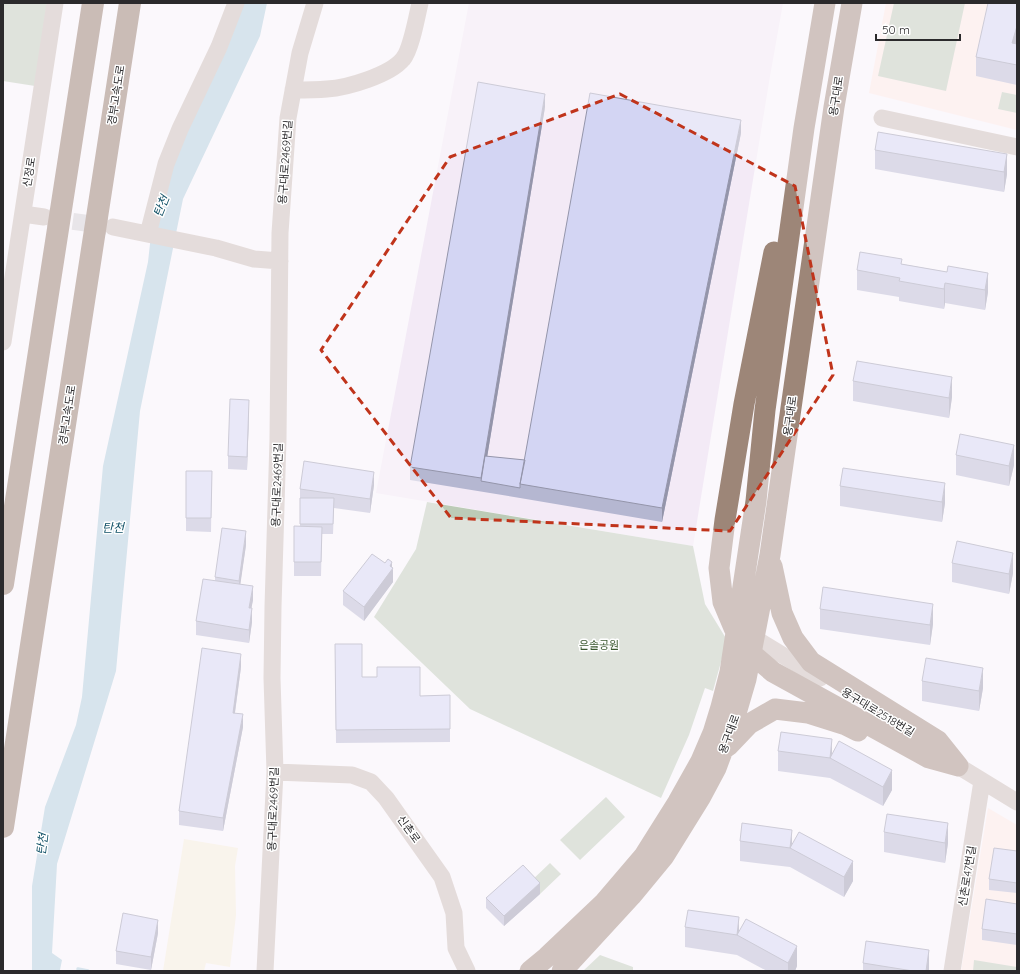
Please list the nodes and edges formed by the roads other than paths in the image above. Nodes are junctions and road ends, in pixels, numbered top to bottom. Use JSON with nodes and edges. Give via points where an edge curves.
{"nodes":[{"id":1,"x":55,"y":3,"type":"edge"},
{"id":2,"x":93,"y":3,"type":"edge"},
{"id":3,"x":130,"y":3,"type":"edge"},
{"id":4,"x":236,"y":3,"type":"edge"},
{"id":5,"x":315,"y":3,"type":"edge"},
{"id":6,"x":420,"y":3,"type":"edge"},
{"id":7,"x":825,"y":3,"type":"edge"},
{"id":8,"x":852,"y":3,"type":"edge"},
{"id":9,"x":293,"y":90,"type":"junction"},
{"id":10,"x":882,"y":118,"type":"dead end"},
{"id":11,"x":804,"y":128,"type":"junction"},
{"id":12,"x":1017,"y":147,"type":"edge"},
{"id":13,"x":23,"y":214,"type":"junction"},
{"id":14,"x":44,"y":217,"type":"tunnel mouth"},
{"id":15,"x":114,"y":227,"type":"tunnel mouth"},
{"id":16,"x":152,"y":234,"type":"junction"},
{"id":17,"x":280,"y":261,"type":"junction"},
{"id":18,"x":3,"y":342,"type":"edge"},
{"id":19,"x":756,"y":502,"type":"junction"},
{"id":20,"x":770,"y":555,"type":"junction"},
{"id":21,"x":3,"y":584,"type":"edge"},
{"id":22,"x":764,"y":586,"type":"junction"},
{"id":23,"x":736,"y":627,"type":"junction"},
{"id":24,"x":754,"y":638,"type":"junction"},
{"id":25,"x":724,"y":697,"type":"junction"},
{"id":26,"x":720,"y":759,"type":"junction"},
{"id":27,"x":958,"y":766,"type":"junction"},
{"id":28,"x":275,"y":772,"type":"junction"},
{"id":29,"x":982,"y":781,"type":"junction"},
{"id":30,"x":1017,"y":802,"type":"edge"},
{"id":31,"x":683,"y":810,"type":"junction"},
{"id":32,"x":3,"y":828,"type":"edge"},
{"id":33,"x":265,"y":971,"type":"edge"},
{"id":34,"x":467,"y":971,"type":"edge"},
{"id":35,"x":530,"y":971,"type":"edge"},
{"id":36,"x":562,"y":971,"type":"edge"},
{"id":37,"x":952,"y":971,"type":"edge"}],
"edges":[{"from":1,"to":13,"type":"street","name":"신정로"},
{"from":2,"to":21,"type":"highway"},
{"from":3,"to":32,"type":"highway","name":"경부고속도로"},
{"from":4,"to":16,"type":"street","via":[[166,164]]},
{"from":5,"to":9,"type":"street","name":"용구대로2469번길","via":[[300,53]]},
{"from":6,"to":9,"type":"street","via":[[404,59],[390,71],[357,83],[328,89]]},
{"from":7,"to":11,"type":"main road","name":"용구대로"},
{"from":8,"to":20,"type":"main road","name":"용구대로","via":[[834,107]]},
{"from":9,"to":17,"type":"street","name":"용구대로2469번길","via":[[288,126]]},
{"from":10,"to":12,"type":"street"},
{"from":11,"to":19,"type":"main road","name":"용구대로","via":[[766,402]]},
{"from":11,"to":27,"type":"main road","via":[[754,349],[727,504],[719,561],[723,602],[734,628],[752,654],[773,672],[929,758]]},
{"from":13,"to":14,"type":"street"},
{"from":13,"to":18,"type":"street","name":"신정로"},
{"from":15,"to":16,"type":"street"},
{"from":16,"to":17,"type":"street","via":[[254,259]]},
{"from":17,"to":28,"type":"street","name":"용구대로2469번길","via":[[272,678]]},
{"from":19,"to":22,"type":"main road","via":[[765,525],[757,585],[761,588]]},
{"from":19,"to":23,"type":"main road","name":"용구대로"},
{"from":20,"to":22,"type":"main road","name":"용구대로"},
{"from":20,"to":27,"type":"main road","via":[[782,613],[793,638],[811,662],[938,741]]},
{"from":22,"to":24,"type":"main road","name":"용구대로"},
{"from":23,"to":24,"type":"street","name":"용구대로2518번길"},
{"from":23,"to":25,"type":"main road","name":"용구대로"},
{"from":24,"to":26,"type":"main road","name":"용구대로","via":[[742,693]]},
{"from":24,"to":27,"type":"street","name":"용구대로2518번길","via":[[928,742]]},
{"from":25,"to":26,"type":"main road","via":[[732,692],[735,699],[716,754]]},
{"from":25,"to":31,"type":"main road","name":"용구대로"},
{"from":26,"to":27,"type":"main road","via":[[750,724],[775,710],[808,713],[846,725],[920,764]]},
{"from":26,"to":31,"type":"main road","name":"용구대로"},
{"from":27,"to":29,"type":"street","name":"용구대로2518번길"},
{"from":28,"to":33,"type":"street","name":"용구대로2469번길"},
{"from":28,"to":34,"type":"street","name":"신촌로","via":[[352,775],[371,782],[390,803],[442,877],[454,913],[456,948]]},
{"from":29,"to":30,"type":"street","name":"용구대로2518번길"},
{"from":29,"to":37,"type":"street","name":"신촌로47번길"},
{"from":31,"to":35,"type":"main road","via":[[603,904]]},
{"from":31,"to":36,"type":"main road","via":[[664,856]]}]}
